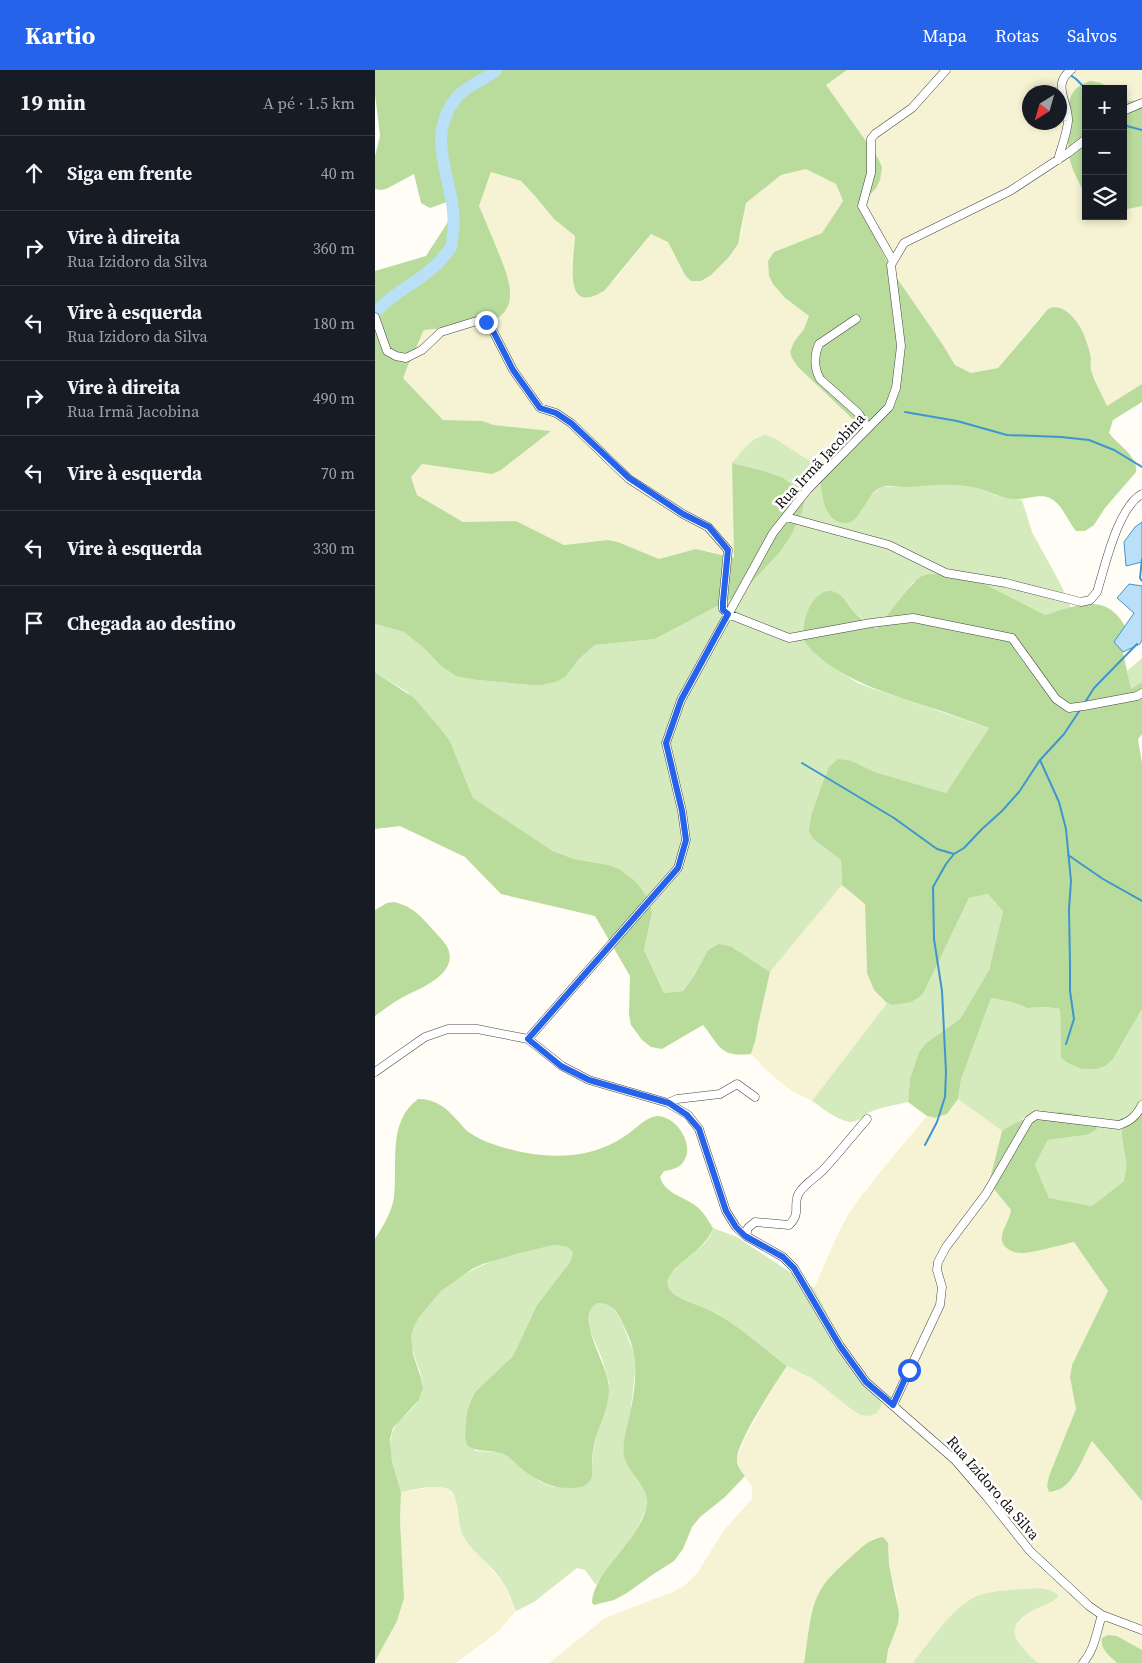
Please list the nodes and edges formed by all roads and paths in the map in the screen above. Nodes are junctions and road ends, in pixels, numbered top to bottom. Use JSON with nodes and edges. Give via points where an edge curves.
{"nodes":[{"id":1,"x":946,"y":70,"type":"edge"},
{"id":2,"x":1071,"y":70,"type":"edge"},
{"id":3,"x":1142,"y":103,"type":"edge"},
{"id":4,"x":1127,"y":109,"type":"edge"},
{"id":5,"x":1082,"y":142,"type":"edge"},
{"id":6,"x":1058,"y":160,"type":"junction"},
{"id":7,"x":893,"y":261,"type":"junction"},
{"id":8,"x":375,"y":317,"type":"edge"},
{"id":9,"x":856,"y":319,"type":"dead end"},
{"id":10,"x":868,"y":428,"type":"junction"},
{"id":11,"x":1142,"y":494,"type":"edge"},
{"id":12,"x":786,"y":517,"type":"junction"},
{"id":13,"x":728,"y":614,"type":"junction"},
{"id":14,"x":1142,"y":693,"type":"edge"},
{"id":15,"x":528,"y":1039,"type":"junction"},
{"id":16,"x":375,"y":1072,"type":"edge"},
{"id":17,"x":755,"y":1097,"type":"dead end"},
{"id":18,"x":669,"y":1103,"type":"junction"},
{"id":19,"x":1142,"y":1105,"type":"edge"},
{"id":20,"x":867,"y":1119,"type":"dead end"},
{"id":21,"x":745,"y":1236,"type":"junction"},
{"id":22,"x":893,"y":1405,"type":"junction"},
{"id":23,"x":1102,"y":1616,"type":"junction"},
{"id":24,"x":1142,"y":1630,"type":"edge"},
{"id":25,"x":1083,"y":1663,"type":"edge"}],
"edges":[{"from":1,"to":7,"type":"street","via":[[912,108],[871,139],[871,173],[862,206]]},
{"from":2,"to":6,"type":"street","via":[[1061,79],[1068,123]]},
{"from":3,"to":4,"type":"street"},
{"from":5,"to":6,"type":"street"},
{"from":6,"to":7,"type":"street","via":[[1010,192],[905,243]]},
{"from":7,"to":10,"type":"street","name":"Rua Irmã Jacobina","via":[[901,346],[896,388],[889,407]]},
{"from":8,"to":13,"type":"street","via":[[387,351],[406,358],[422,350],[441,332],[480,320],[490,325],[513,370],[540,408],[571,423],[629,478],[709,527],[728,550],[723,602],[723,610]]},
{"from":9,"to":10,"type":"street","via":[[819,344],[815,363],[820,378],[858,413]]},
{"from":10,"to":12,"type":"street","name":"Rua Irmã Jacobina","via":[[808,489]]},
{"from":11,"to":12,"type":"street","via":[[1137,496],[1116,530],[1097,592],[1090,600],[1081,602],[1006,583],[946,573],[889,545]]},
{"from":12,"to":13,"type":"street","name":"Rua Irmã Jacobina","via":[[773,533]]},
{"from":13,"to":14,"type":"street","via":[[789,638],[913,618],[1012,638],[1056,699],[1069,708]]},
{"from":13,"to":15,"type":"street","name":"Rua Irmã Jacobina","via":[[681,700],[666,743],[686,840],[678,868]]},
{"from":15,"to":16,"type":"street","name":"Rua Izidoro da Silva","via":[[477,1029],[448,1028],[425,1037]]},
{"from":15,"to":18,"type":"street","name":"Rua Izidoro da Silva","via":[[561,1066],[589,1080]]},
{"from":17,"to":18,"type":"street","via":[[737,1084],[720,1094],[677,1099]]},
{"from":18,"to":21,"type":"street","name":"Rua Izidoro da Silva","via":[[687,1115],[699,1129],[726,1211]]},
{"from":19,"to":22,"type":"street","via":[[1135,1118],[1119,1125],[1036,1115],[1029,1120],[986,1194],[938,1262],[942,1287],[940,1305]]},
{"from":20,"to":21,"type":"street","via":[[824,1169],[800,1191],[794,1221],[789,1225],[755,1222]]},
{"from":21,"to":22,"type":"street","name":"Rua Izidoro da Silva","via":[[783,1257],[794,1268],[840,1346],[866,1382]]},
{"from":22,"to":23,"type":"street","name":"Rua Izidoro da Silva","via":[[955,1460],[1030,1551]]},
{"from":23,"to":24,"type":"street","name":"Rua Izidoro da Silva"},
{"from":23,"to":25,"type":"street","via":[[1095,1644]]}]}
